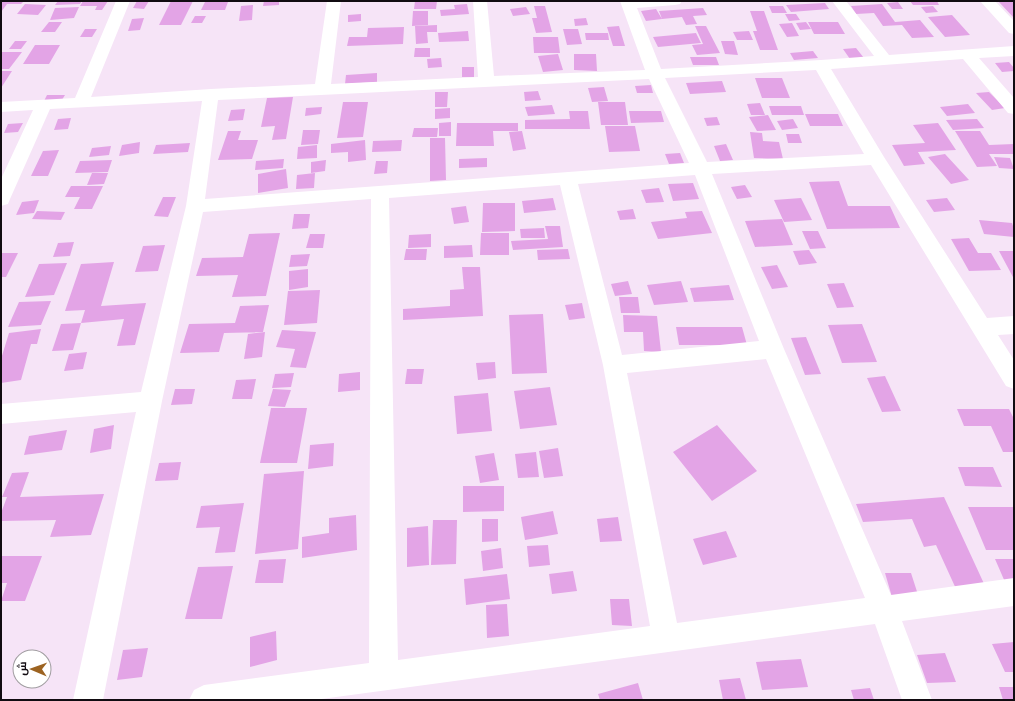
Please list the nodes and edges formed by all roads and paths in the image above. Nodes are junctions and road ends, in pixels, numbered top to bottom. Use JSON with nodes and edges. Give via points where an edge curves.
{"nodes":[{"id":1,"x":123,"y":1,"type":"edge"},
{"id":2,"x":334,"y":1,"type":"edge"},
{"id":3,"x":480,"y":1,"type":"edge"},
{"id":4,"x":675,"y":1,"type":"edge"},
{"id":5,"x":839,"y":1,"type":"edge"},
{"id":6,"x":987,"y":1,"type":"edge"},
{"id":7,"x":628,"y":3,"type":"edge"},
{"id":8,"x":1014,"y":30,"type":"edge"},
{"id":9,"x":1014,"y":51,"type":"edge"},
{"id":10,"x":967,"y":54,"type":"junction"},
{"id":11,"x":884,"y":59,"type":"junction"},
{"id":12,"x":821,"y":65,"type":"junction"},
{"id":13,"x":655,"y":74,"type":"junction"},
{"id":14,"x":486,"y":81,"type":"junction"},
{"id":15,"x":322,"y":89,"type":"junction"},
{"id":16,"x":211,"y":94,"type":"junction"},
{"id":17,"x":82,"y":102,"type":"junction"},
{"id":18,"x":44,"y":104,"type":"junction"},
{"id":19,"x":1,"y":107,"type":"edge"},
{"id":20,"x":1014,"y":109,"type":"edge"},
{"id":21,"x":876,"y":159,"type":"junction"},
{"id":22,"x":701,"y":168,"type":"junction"},
{"id":23,"x":567,"y":178,"type":"junction"},
{"id":24,"x":380,"y":193,"type":"junction"},
{"id":25,"x":1,"y":199,"type":"edge"},
{"id":26,"x":195,"y":206,"type":"junction"},
{"id":27,"x":1014,"y":325,"type":"edge"},
{"id":28,"x":983,"y":327,"type":"junction"},
{"id":29,"x":773,"y":349,"type":"junction"},
{"id":30,"x":614,"y":365,"type":"junction"},
{"id":31,"x":1014,"y":379,"type":"edge"},
{"id":32,"x":150,"y":401,"type":"junction"},
{"id":33,"x":1,"y":414,"type":"edge"},
{"id":34,"x":1014,"y":592,"type":"edge"},
{"id":35,"x":883,"y":608,"type":"junction"},
{"id":36,"x":666,"y":638,"type":"junction"},
{"id":37,"x":384,"y":675,"type":"junction"},
{"id":38,"x":88,"y":700,"type":"edge"},
{"id":39,"x":204,"y":700,"type":"edge"},
{"id":40,"x":917,"y":700,"type":"edge"}],
"edges":[{"from":1,"to":17,"type":"street"},
{"from":2,"to":15,"type":"street"},
{"from":3,"to":14,"type":"street"},
{"from":4,"to":7,"type":"street"},
{"from":5,"to":11,"type":"street"},
{"from":6,"to":8,"type":"street"},
{"from":7,"to":13,"type":"street"},
{"from":9,"to":10,"type":"street"},
{"from":10,"to":11,"type":"street"},
{"from":10,"to":20,"type":"street"},
{"from":11,"to":12,"type":"street"},
{"from":12,"to":13,"type":"street"},
{"from":12,"to":21,"type":"street"},
{"from":13,"to":14,"type":"street"},
{"from":13,"to":22,"type":"street"},
{"from":14,"to":15,"type":"street"},
{"from":15,"to":16,"type":"street"},
{"from":16,"to":17,"type":"street"},
{"from":16,"to":26,"type":"street"},
{"from":17,"to":18,"type":"street"},
{"from":18,"to":19,"type":"street"},
{"from":18,"to":25,"type":"street"},
{"from":21,"to":22,"type":"street"},
{"from":21,"to":28,"type":"street"},
{"from":22,"to":23,"type":"street"},
{"from":22,"to":29,"type":"street"},
{"from":23,"to":24,"type":"street"},
{"from":23,"to":30,"type":"street"},
{"from":24,"to":26,"type":"street"},
{"from":24,"to":37,"type":"street"},
{"from":26,"to":32,"type":"street"},
{"from":27,"to":28,"type":"street"},
{"from":28,"to":31,"type":"street"},
{"from":29,"to":30,"type":"street"},
{"from":29,"to":35,"type":"street"},
{"from":30,"to":36,"type":"street"},
{"from":32,"to":33,"type":"street"},
{"from":32,"to":38,"type":"street"},
{"from":34,"to":35,"type":"street"},
{"from":35,"to":36,"type":"street"},
{"from":35,"to":40,"type":"street"},
{"from":36,"to":37,"type":"street"},
{"from":37,"to":39,"type":"street"}]}
